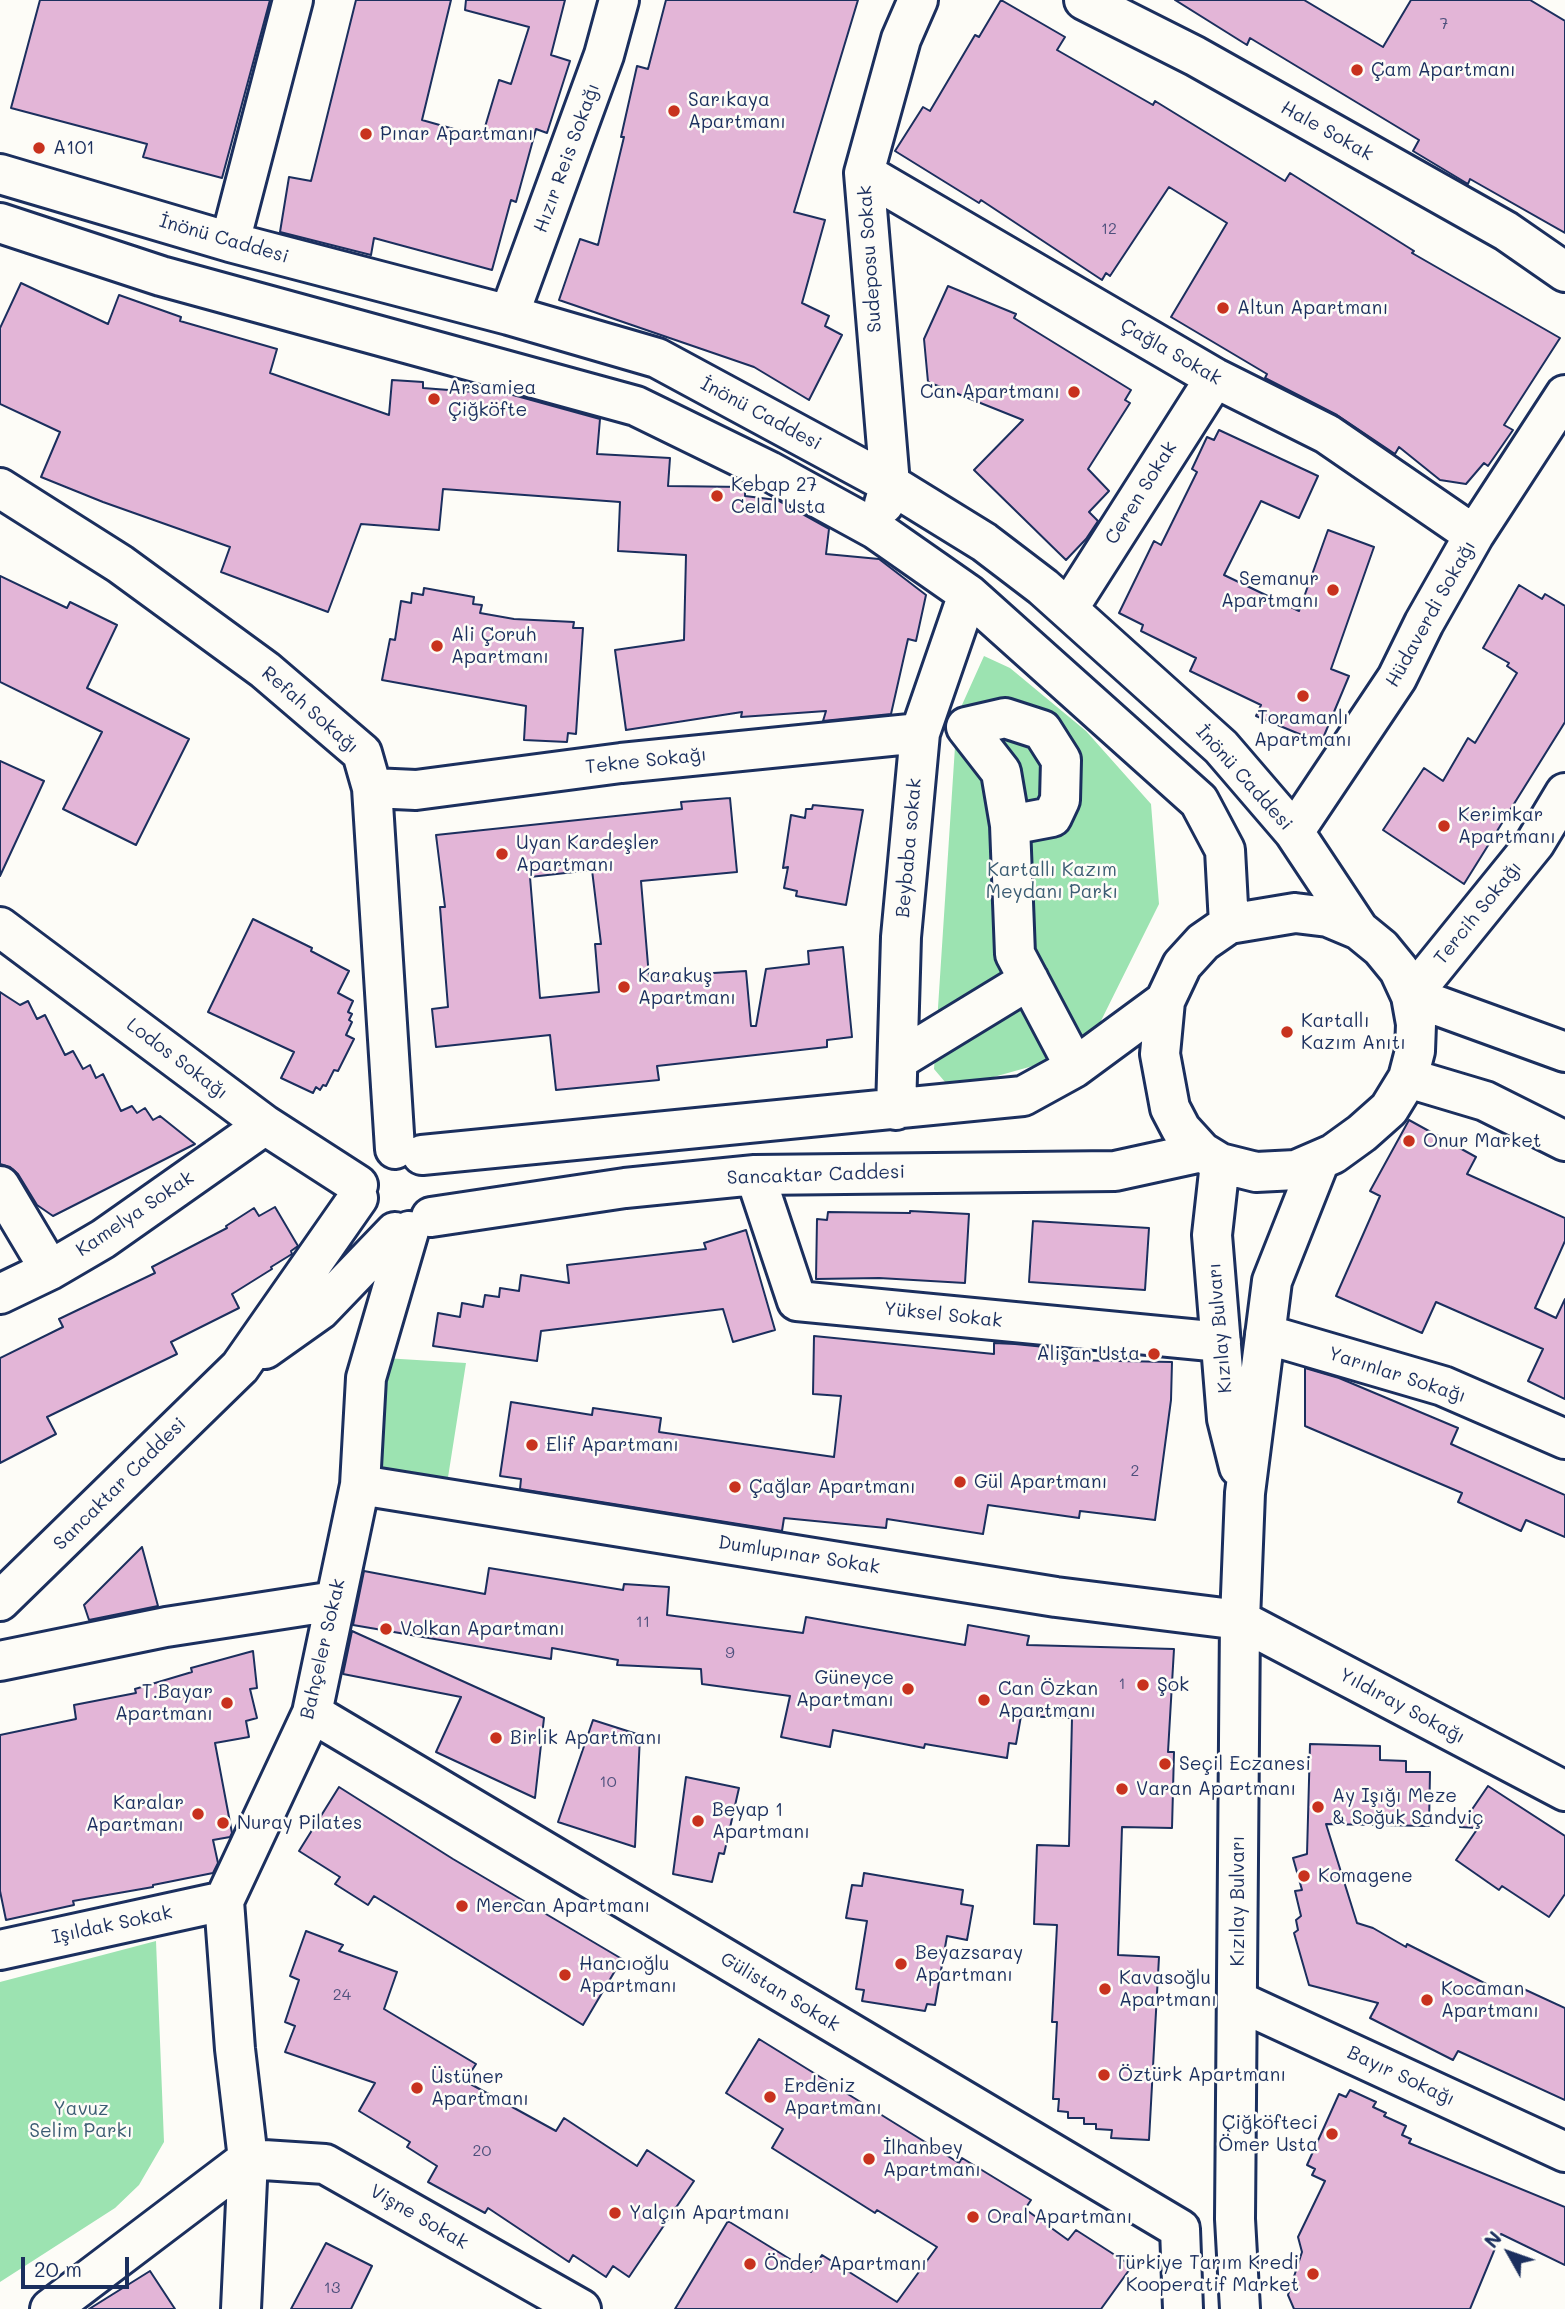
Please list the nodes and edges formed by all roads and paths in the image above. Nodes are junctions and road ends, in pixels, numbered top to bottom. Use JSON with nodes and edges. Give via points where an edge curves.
{"nodes":[{"id":1,"x":293,"y":0,"type":"edge"},
{"id":2,"x":619,"y":0,"type":"edge"},
{"id":3,"x":918,"y":0,"type":"edge"},
{"id":4,"x":1084,"y":0,"type":"edge"},
{"id":5,"x":864,"y":173,"type":"junction"},
{"id":6,"x":0,"y":174,"type":"edge"},
{"id":7,"x":0,"y":223,"type":"edge"},
{"id":8,"x":230,"y":242,"type":"junction"},
{"id":9,"x":1565,"y":272,"type":"edge"},
{"id":10,"x":509,"y":315,"type":"junction"},
{"id":11,"x":1215,"y":378,"type":"junction"},
{"id":12,"x":1565,"y":395,"type":"edge"},
{"id":13,"x":891,"y":484,"type":"junction"},
{"id":14,"x":0,"y":488,"type":"edge"},
{"id":15,"x":875,"y":529,"type":"junction"},
{"id":16,"x":1474,"y":535,"type":"junction"},
{"id":17,"x":968,"y":594,"type":"junction"},
{"id":18,"x":1068,"y":609,"type":"junction"},
{"id":19,"x":919,"y":733,"type":"junction"},
{"id":20,"x":372,"y":788,"type":"junction"},
{"id":21,"x":1565,"y":793,"type":"edge"},
{"id":22,"x":1010,"y":825,"type":"dead end"},
{"id":23,"x":1294,"y":832,"type":"junction"},
{"id":24,"x":1230,"y":924,"type":"junction"},
{"id":25,"x":0,"y":927,"type":"edge"},
{"id":26,"x":1359,"y":930,"type":"junction"},
{"id":27,"x":1029,"y":980,"type":"junction"},
{"id":28,"x":1411,"y":996,"type":"junction"},
{"id":29,"x":1165,"y":1001,"type":"junction"},
{"id":30,"x":1565,"y":1052,"type":"edge"},
{"id":31,"x":1069,"y":1056,"type":"dead end"},
{"id":32,"x":898,"y":1060,"type":"junction"},
{"id":33,"x":1408,"y":1078,"type":"junction"},
{"id":34,"x":896,"y":1110,"type":"junction"},
{"id":35,"x":265,"y":1125,"type":"junction"},
{"id":36,"x":1565,"y":1140,"type":"edge"},
{"id":37,"x":408,"y":1152,"type":"junction"},
{"id":38,"x":1211,"y":1157,"type":"junction"},
{"id":39,"x":1320,"y":1160,"type":"junction"},
{"id":40,"x":755,"y":1175,"type":"junction"},
{"id":41,"x":0,"y":1186,"type":"edge"},
{"id":42,"x":358,"y":1192,"type":"junction"},
{"id":43,"x":412,"y":1227,"type":"junction"},
{"id":44,"x":50,"y":1270,"type":"junction"},
{"id":45,"x":0,"y":1294,"type":"edge"},
{"id":46,"x":1265,"y":1334,"type":"junction"},
{"id":47,"x":1221,"y":1342,"type":"junction"},
{"id":48,"x":240,"y":1367,"type":"junction"},
{"id":49,"x":1565,"y":1440,"type":"edge"},
{"id":50,"x":360,"y":1485,"type":"junction"},
{"id":51,"x":1245,"y":1493,"type":"junction"},
{"id":52,"x":0,"y":1601,"type":"edge"},
{"id":53,"x":335,"y":1601,"type":"junction"},
{"id":54,"x":1240,"y":1620,"type":"junction"},
{"id":55,"x":0,"y":1661,"type":"edge"},
{"id":56,"x":312,"y":1713,"type":"junction"},
{"id":57,"x":1565,"y":1791,"type":"edge"},
{"id":58,"x":224,"y":1900,"type":"junction"},
{"id":59,"x":0,"y":1950,"type":"edge"},
{"id":60,"x":1238,"y":2001,"type":"junction"},
{"id":61,"x":1565,"y":2152,"type":"edge"},
{"id":62,"x":248,"y":2159,"type":"junction"},
{"id":63,"x":50,"y":2309,"type":"edge"},
{"id":64,"x":241,"y":2309,"type":"edge"},
{"id":65,"x":581,"y":2309,"type":"edge"},
{"id":66,"x":1183,"y":2309,"type":"edge"},
{"id":67,"x":1240,"y":2309,"type":"edge"}],
"edges":[{"from":1,"to":8,"type":"street"},
{"from":2,"to":10,"type":"street","name":"Hızır Reis Sokağı","via":[[604,55]]},
{"from":3,"to":5,"type":"street","name":"Sudeposu Sokak","via":[[901,39]]},
{"from":4,"to":9,"type":"street","name":"Hale Sokak","via":[[1195,56],[1506,231]]},
{"from":5,"to":11,"type":"street","name":"Çağla Sokak"},
{"from":5,"to":13,"type":"street","name":"Sudeposu Sokak"},
{"from":6,"to":8,"type":"street","name":"İnönü Caddesi"},
{"from":7,"to":15,"type":"street","via":[[161,276],[636,406]]},
{"from":8,"to":10,"type":"street","name":"İnönü Caddesi"},
{"from":10,"to":13,"type":"street","name":"İnönü Caddesi","via":[[657,358]]},
{"from":11,"to":16,"type":"street","name":"Çağla Sokak","via":[[1327,434]]},
{"from":11,"to":18,"type":"street","name":"Ceren Sokak"},
{"from":12,"to":16,"type":"street","name":"Hüdaverdi Sokağı"},
{"from":13,"to":15,"type":"street"},
{"from":13,"to":18,"type":"street","name":"İnönü Caddesi","via":[[984,542]]},
{"from":14,"to":20,"type":"street","name":"Refah Sokağı","via":[[120,564],[265,670],[362,753]]},
{"from":15,"to":17,"type":"street"},
{"from":16,"to":23,"type":"street","name":"Hüdaverdi Sokağı","via":[[1397,678]]},
{"from":17,"to":19,"type":"street","name":"Beybaba sokak"},
{"from":17,"to":24,"type":"street","via":[[1199,801],[1225,849]]},
{"from":18,"to":23,"type":"street","name":"İnönü Caddesi","via":[[1221,747]]},
{"from":19,"to":20,"type":"street","name":"Tekne Sokağı","via":[[621,763],[416,790]]},
{"from":19,"to":32,"type":"street","name":"Beybaba sokak","via":[[901,937]]},
{"from":20,"to":37,"type":"street","name":"Refah Sokağı"},
{"from":21,"to":28,"type":"street","name":"Tercih Sokağı","via":[[1535,844]]},
{"from":22,"to":27,"type":"street","via":[[1015,954]]},
{"from":23,"to":26,"type":"street","name":"İnönü Caddesi"},
{"from":24,"to":26,"type":"street","name":"İnönü Caddesi","via":[[1295,913],[1328,917]]},
{"from":24,"to":29,"type":"street","name":"İnönü Caddesi","via":[[1203,942],[1182,965]]},
{"from":25,"to":35,"type":"street","name":"Lodos Sokağı"},
{"from":26,"to":28,"type":"street","name":"İnönü Caddesi","via":[[1393,962]]},
{"from":27,"to":31,"type":"street"},
{"from":27,"to":32,"type":"street"},
{"from":28,"to":30,"type":"street"},
{"from":28,"to":33,"type":"street","name":"İnönü Caddesi","via":[[1416,1024]]},
{"from":29,"to":34,"type":"street","via":[[1074,1068],[1023,1096]]},
{"from":29,"to":38,"type":"street","name":"İnönü Caddesi","via":[[1160,1054],[1170,1108],[1181,1129]]},
{"from":32,"to":34,"type":"street","name":"Beybaba sokak"},
{"from":33,"to":36,"type":"street","via":[[1485,1101]]},
{"from":33,"to":39,"type":"street","name":"İnönü Caddesi","via":[[1389,1109]]},
{"from":34,"to":37,"type":"street"},
{"from":35,"to":42,"type":"street","name":"Lodos Sokağı"},
{"from":35,"to":44,"type":"street","name":"Kamelya Sokak","via":[[103,1239]]},
{"from":37,"to":42,"type":"street","via":[[381,1153],[369,1161]]},
{"from":37,"to":43,"type":"street","via":[[432,1165],[440,1185],[438,1206]]},
{"from":38,"to":39,"type":"street","name":"İnönü Caddesi","via":[[1256,1172],[1296,1170]]},
{"from":38,"to":40,"type":"street","name":"Sancaktar Caddesi","via":[[1115,1171]]},
{"from":38,"to":47,"type":"street","name":"Kızılay Bulvarı"},
{"from":39,"to":46,"type":"street","name":"Kızılay Bulvarı","via":[[1272,1281]]},
{"from":40,"to":43,"type":"street","name":"Sancaktar Caddesi","via":[[625,1188]]},
{"from":40,"to":47,"type":"street","name":"Yüksel Sokak","via":[[797,1301]]},
{"from":41,"to":44,"type":"street"},
{"from":42,"to":43,"type":"street","via":[[371,1221]]},
{"from":42,"to":48,"type":"street"},
{"from":43,"to":48,"type":"street","via":[[320,1310]]},
{"from":43,"to":50,"type":"street","name":"Bahçeler Sokak","via":[[366,1378]]},
{"from":44,"to":45,"type":"street","name":"Kamelya Sokak"},
{"from":46,"to":49,"type":"street","name":"Yarınlar Sokağı","via":[[1443,1385]]},
{"from":46,"to":51,"type":"street","name":"Kızılay Bulvarı"},
{"from":47,"to":51,"type":"street","name":"Kızılay Bulvarı","via":[[1227,1419]]},
{"from":48,"to":52,"type":"street","name":"Sancaktar Caddesi"},
{"from":50,"to":53,"type":"street","name":"Bahçeler Sokak"},
{"from":50,"to":54,"type":"street","name":"Dumlupınar Sokak","via":[[1056,1597]]},
{"from":51,"to":54,"type":"street","name":"Kızılay Bulvarı"},
{"from":53,"to":55,"type":"street","via":[[166,1627]]},
{"from":53,"to":56,"type":"street","name":"Bahçeler Sokak"},
{"from":54,"to":57,"type":"street","name":"Yıldıray Sokağı"},
{"from":54,"to":60,"type":"street","name":"Kızılay Bulvarı"},
{"from":56,"to":58,"type":"street","name":"Bahçeler Sokak"},
{"from":56,"to":66,"type":"street","name":"Gülistan Sokak","via":[[1180,2229]]},
{"from":58,"to":59,"type":"street","name":"Işıldak Sokak"},
{"from":58,"to":62,"type":"street","name":"Bahçeler Sokak"},
{"from":60,"to":61,"type":"street","name":"Bayır Sokağı"},
{"from":60,"to":67,"type":"street","name":"Kızılay Bulvarı","via":[[1235,2219]]},
{"from":62,"to":63,"type":"street"},
{"from":62,"to":64,"type":"street","name":"Bahçeler Sokak"},
{"from":62,"to":65,"type":"street","name":"Vişne Sokak","via":[[325,2164]]}]}
